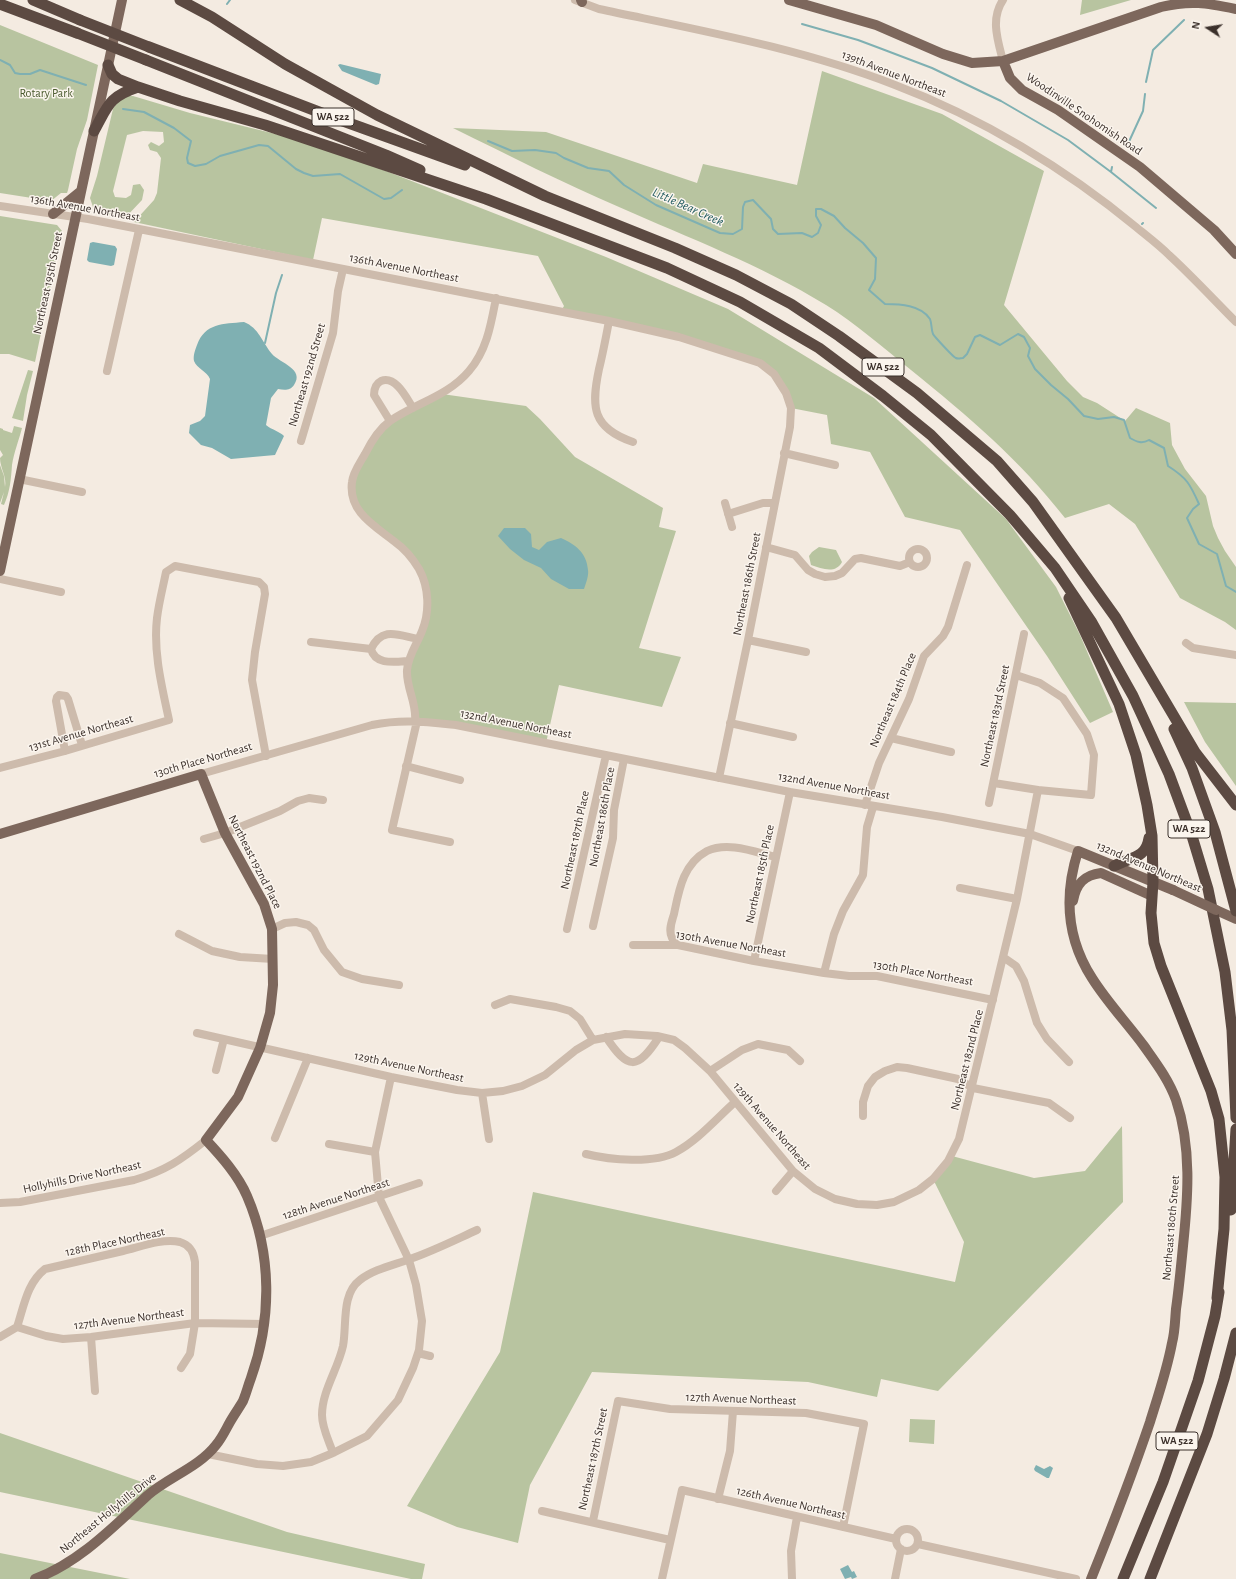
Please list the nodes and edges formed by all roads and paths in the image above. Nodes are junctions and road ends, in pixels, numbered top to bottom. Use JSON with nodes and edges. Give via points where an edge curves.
{"nodes":[{"id":1,"x":33,"y":0,"type":"edge"},
{"id":2,"x":122,"y":0,"type":"edge"},
{"id":3,"x":789,"y":0,"type":"edge"},
{"id":4,"x":1003,"y":0,"type":"edge"},
{"id":5,"x":181,"y":1,"type":"edge"},
{"id":6,"x":579,"y":1,"type":"edge"},
{"id":7,"x":0,"y":4,"type":"edge"},
{"id":8,"x":1236,"y":9,"type":"edge"},
{"id":9,"x":1003,"y":61,"type":"junction"},
{"id":10,"x":108,"y":65,"type":"junction"},
{"id":11,"x":138,"y":87,"type":"junction"},
{"id":12,"x":94,"y":131,"type":"junction"},
{"id":13,"x":518,"y":184,"type":"junction"},
{"id":14,"x":80,"y":192,"type":"junction"},
{"id":15,"x":486,"y":199,"type":"junction"},
{"id":16,"x":0,"y":206,"type":"edge"},
{"id":17,"x":53,"y":214,"type":"junction"},
{"id":18,"x":74,"y":218,"type":"junction"},
{"id":19,"x":139,"y":230,"type":"junction"},
{"id":20,"x":1236,"y":254,"type":"edge"},
{"id":21,"x":343,"y":269,"type":"junction"},
{"id":22,"x":496,"y":298,"type":"junction"},
{"id":23,"x":609,"y":321,"type":"junction"},
{"id":24,"x":1236,"y":322,"type":"edge"},
{"id":25,"x":107,"y":371,"type":"dead end"},
{"id":26,"x":786,"y":393,"type":"joint"},
{"id":27,"x":414,"y":408,"type":"junction"},
{"id":28,"x":390,"y":421,"type":"junction"},
{"id":29,"x":301,"y":441,"type":"dead end"},
{"id":30,"x":633,"y":442,"type":"dead end"},
{"id":31,"x":784,"y":453,"type":"junction"},
{"id":32,"x":835,"y":465,"type":"dead end"},
{"id":33,"x":20,"y":479,"type":"junction"},
{"id":34,"x":82,"y":492,"type":"dead end"},
{"id":35,"x":724,"y":503,"type":"dead end"},
{"id":36,"x":774,"y":503,"type":"junction"},
{"id":37,"x":728,"y":514,"type":"junction"},
{"id":38,"x":732,"y":527,"type":"dead end"},
{"id":39,"x":766,"y":547,"type":"junction"},
{"id":40,"x":910,"y":562,"type":"dead end"},
{"id":41,"x":967,"y":565,"type":"dead end"},
{"id":42,"x":1054,"y":568,"type":"junction"},
{"id":43,"x":0,"y":571,"type":"edge"},
{"id":44,"x":0,"y":580,"type":"edge"},
{"id":45,"x":60,"y":592,"type":"dead end"},
{"id":46,"x":1024,"y":634,"type":"dead end"},
{"id":47,"x":418,"y":639,"type":"junction"},
{"id":48,"x":748,"y":640,"type":"junction"},
{"id":49,"x":311,"y":642,"type":"dead end"},
{"id":50,"x":1186,"y":643,"type":"dead end"},
{"id":51,"x":371,"y":649,"type":"junction"},
{"id":52,"x":806,"y":652,"type":"dead end"},
{"id":53,"x":1236,"y":654,"type":"edge"},
{"id":54,"x":408,"y":661,"type":"junction"},
{"id":55,"x":1016,"y":675,"type":"junction"},
{"id":56,"x":1148,"y":675,"type":"junction"},
{"id":57,"x":416,"y":720,"type":"junction"},
{"id":58,"x":730,"y":723,"type":"junction"},
{"id":59,"x":793,"y":737,"type":"dead end"},
{"id":60,"x":892,"y":738,"type":"junction"},
{"id":61,"x":82,"y":745,"type":"junction"},
{"id":62,"x":65,"y":751,"type":"junction"},
{"id":63,"x":951,"y":752,"type":"dead end"},
{"id":64,"x":606,"y":755,"type":"junction"},
{"id":65,"x":266,"y":756,"type":"junction"},
{"id":66,"x":624,"y":759,"type":"junction"},
{"id":67,"x":406,"y":766,"type":"junction"},
{"id":68,"x":0,"y":768,"type":"edge"},
{"id":69,"x":201,"y":774,"type":"junction"},
{"id":70,"x":719,"y":778,"type":"junction"},
{"id":71,"x":460,"y":780,"type":"dead end"},
{"id":72,"x":994,"y":783,"type":"junction"},
{"id":73,"x":1038,"y":790,"type":"junction"},
{"id":74,"x":790,"y":792,"type":"junction"},
{"id":75,"x":323,"y":800,"type":"dead end"},
{"id":76,"x":989,"y":803,"type":"dead end"},
{"id":77,"x":1236,"y":805,"type":"edge"},
{"id":78,"x":869,"y":806,"type":"junction"},
{"id":79,"x":1150,"y":825,"type":"junction"},
{"id":80,"x":225,"y":833,"type":"junction"},
{"id":81,"x":0,"y":834,"type":"edge"},
{"id":82,"x":1030,"y":834,"type":"junction"},
{"id":83,"x":204,"y":839,"type":"dead end"},
{"id":84,"x":450,"y":842,"type":"dead end"},
{"id":85,"x":1078,"y":851,"type":"junction"},
{"id":86,"x":776,"y":857,"type":"junction"},
{"id":87,"x":1114,"y":866,"type":"junction"},
{"id":88,"x":1153,"y":882,"type":"junction"},
{"id":89,"x":960,"y":888,"type":"dead end"},
{"id":90,"x":1152,"y":896,"type":"junction"},
{"id":91,"x":1017,"y":899,"type":"junction"},
{"id":92,"x":1236,"y":911,"type":"edge"},
{"id":93,"x":1070,"y":918,"type":"junction"},
{"id":94,"x":1236,"y":919,"type":"edge"},
{"id":95,"x":593,"y":926,"type":"dead end"},
{"id":96,"x":272,"y":929,"type":"junction"},
{"id":97,"x":567,"y":929,"type":"dead end"},
{"id":98,"x":179,"y":934,"type":"dead end"},
{"id":99,"x":633,"y":945,"type":"dead end"},
{"id":100,"x":678,"y":945,"type":"junction"},
{"id":101,"x":1003,"y":958,"type":"junction"},
{"id":102,"x":273,"y":959,"type":"junction"},
{"id":103,"x":754,"y":961,"type":"junction"},
{"id":104,"x":824,"y":972,"type":"junction"},
{"id":105,"x":399,"y":986,"type":"dead end"},
{"id":106,"x":993,"y":1000,"type":"junction"},
{"id":107,"x":495,"y":1005,"type":"dead end"},
{"id":108,"x":197,"y":1033,"type":"dead end"},
{"id":109,"x":606,"y":1037,"type":"junction"},
{"id":110,"x":659,"y":1037,"type":"junction"},
{"id":111,"x":224,"y":1039,"type":"junction"},
{"id":112,"x":593,"y":1040,"type":"junction"},
{"id":113,"x":260,"y":1048,"type":"junction"},
{"id":114,"x":308,"y":1058,"type":"junction"},
{"id":115,"x":800,"y":1061,"type":"dead end"},
{"id":116,"x":1068,"y":1062,"type":"dead end"},
{"id":117,"x":216,"y":1070,"type":"dead end"},
{"id":118,"x":710,"y":1071,"type":"junction"},
{"id":119,"x":391,"y":1077,"type":"junction"},
{"id":120,"x":973,"y":1088,"type":"junction"},
{"id":121,"x":482,"y":1094,"type":"junction"},
{"id":122,"x":735,"y":1102,"type":"junction"},
{"id":123,"x":863,"y":1116,"type":"dead end"},
{"id":124,"x":1070,"y":1118,"type":"dead end"},
{"id":125,"x":1236,"y":1118,"type":"edge"},
{"id":126,"x":1236,"y":1129,"type":"edge"},
{"id":127,"x":275,"y":1138,"type":"dead end"},
{"id":128,"x":489,"y":1139,"type":"dead end"},
{"id":129,"x":206,"y":1140,"type":"junction"},
{"id":130,"x":329,"y":1144,"type":"dead end"},
{"id":131,"x":375,"y":1152,"type":"junction"},
{"id":132,"x":586,"y":1154,"type":"dead end"},
{"id":133,"x":942,"y":1169,"type":"joint"},
{"id":134,"x":793,"y":1171,"type":"junction"},
{"id":135,"x":419,"y":1183,"type":"dead end"},
{"id":136,"x":776,"y":1191,"type":"dead end"},
{"id":137,"x":379,"y":1197,"type":"junction"},
{"id":138,"x":0,"y":1203,"type":"edge"},
{"id":139,"x":477,"y":1230,"type":"dead end"},
{"id":140,"x":260,"y":1236,"type":"junction"},
{"id":141,"x":409,"y":1260,"type":"junction"},
{"id":142,"x":1218,"y":1298,"type":"junction"},
{"id":143,"x":195,"y":1323,"type":"junction"},
{"id":144,"x":264,"y":1324,"type":"junction"},
{"id":145,"x":17,"y":1327,"type":"junction"},
{"id":146,"x":1236,"y":1333,"type":"edge"},
{"id":147,"x":0,"y":1337,"type":"edge"},
{"id":148,"x":91,"y":1337,"type":"junction"},
{"id":149,"x":418,"y":1353,"type":"junction"},
{"id":150,"x":430,"y":1356,"type":"dead end"},
{"id":151,"x":181,"y":1368,"type":"dead end"},
{"id":152,"x":95,"y":1391,"type":"dead end"},
{"id":153,"x":618,"y":1401,"type":"joint"},
{"id":154,"x":733,"y":1411,"type":"junction"},
{"id":155,"x":333,"y":1453,"type":"junction"},
{"id":156,"x":208,"y":1454,"type":"junction"},
{"id":157,"x":718,"y":1499,"type":"junction"},
{"id":158,"x":542,"y":1511,"type":"dead end"},
{"id":159,"x":797,"y":1517,"type":"junction"},
{"id":160,"x":593,"y":1522,"type":"junction"},
{"id":161,"x":843,"y":1527,"type":"junction"},
{"id":162,"x":896,"y":1539,"type":"junction"},
{"id":163,"x":670,"y":1540,"type":"junction"},
{"id":164,"x":918,"y":1544,"type":"junction"},
{"id":165,"x":901,"y":1549,"type":"junction"},
{"id":166,"x":35,"y":1579,"type":"edge"},
{"id":167,"x":662,"y":1579,"type":"edge"},
{"id":168,"x":792,"y":1579,"type":"edge"},
{"id":169,"x":895,"y":1579,"type":"edge"},
{"id":170,"x":1076,"y":1579,"type":"edge"},
{"id":171,"x":1091,"y":1579,"type":"edge"},
{"id":172,"x":1124,"y":1579,"type":"edge"},
{"id":173,"x":1150,"y":1579,"type":"edge"}],
"edges":[{"from":1,"to":13,"type":"highway","number":"WA 522","bridge":true,"via":[[332,117]]},
{"from":2,"to":10,"type":"main road","name":"Northeast 195th Street"},
{"from":3,"to":9,"type":"main road","via":[[876,25],[958,60],[972,63]]},
{"from":4,"to":9,"type":"street","via":[[995,30]]},
{"from":5,"to":13,"type":"highway","via":[[285,64],[377,115]]},
{"from":6,"to":24,"type":"street","name":"139th Avenue Northeast","via":[[599,8],[824,61],[896,85],[940,104],[1013,143],[1074,180],[1170,254]]},
{"from":7,"to":15,"type":"highway","number":"WA 522","bridge":true,"via":[[386,155]]},
{"from":8,"to":9,"type":"main road","via":[[1180,2]]},
{"from":9,"to":20,"type":"main road","name":"Woodinville Snohomish Road","via":[[1010,78],[1022,90],[1058,110],[1140,167],[1214,230]]},
{"from":10,"to":11,"type":"highway","via":[[118,79]]},
{"from":10,"to":12,"type":"main road","name":"Northeast 195th Street"},
{"from":11,"to":12,"type":"highway","via":[[122,92],[114,98]]},
{"from":11,"to":15,"type":"highway","via":[[265,125]]},
{"from":12,"to":14,"type":"main road","name":"Northeast 195th Street"},
{"from":13,"to":56,"type":"highway","number":"WA 522","via":[[736,275],[791,304],[917,393],[997,461],[1033,502],[1116,618]]},
{"from":14,"to":17,"type":"main road"},
{"from":14,"to":18,"type":"main road","name":"Northeast 195th Street"},
{"from":15,"to":42,"type":"highway","number":"WA 522","via":[[667,268],[740,302],[819,348],[931,435],[1010,515]]},
{"from":16,"to":17,"type":"street","name":"136th Avenue Northeast"},
{"from":17,"to":18,"type":"street","name":"136th Avenue Northeast"},
{"from":18,"to":19,"type":"street","name":"136th Avenue Northeast"},
{"from":18,"to":33,"type":"main road","name":"Northeast 195th Street"},
{"from":19,"to":21,"type":"street","name":"136th Avenue Northeast"},
{"from":19,"to":25,"type":"street"},
{"from":21,"to":22,"type":"street","name":"136th Avenue Northeast"},
{"from":21,"to":29,"type":"street","name":"Northeast 192nd Street","via":[[333,333]]},
{"from":22,"to":23,"type":"street","name":"136th Avenue Northeast"},
{"from":22,"to":27,"type":"street","via":[[486,344],[479,358],[456,384]]},
{"from":23,"to":26,"type":"street","name":"136th Avenue Northeast","via":[[679,337],[760,363],[774,374]]},
{"from":23,"to":30,"type":"street","via":[[595,390],[596,410],[605,427],[613,434]]},
{"from":26,"to":31,"type":"street","name":"Northeast 186th Street","via":[[791,408]]},
{"from":27,"to":28,"type":"street"},
{"from":27,"to":28,"type":"street","via":[[393,382],[379,382],[374,395]]},
{"from":28,"to":47,"type":"street","via":[[372,441],[356,468],[352,480],[353,499],[360,513],[396,542],[419,570],[426,591],[427,605],[425,621]]},
{"from":31,"to":32,"type":"street"},
{"from":31,"to":36,"type":"street","name":"Northeast 186th Street"},
{"from":33,"to":34,"type":"street"},
{"from":33,"to":43,"type":"main road","name":"Northeast 195th Street"},
{"from":35,"to":37,"type":"street"},
{"from":36,"to":37,"type":"street","via":[[764,503]]},
{"from":36,"to":39,"type":"street","name":"Northeast 186th Street"},
{"from":37,"to":38,"type":"street"},
{"from":39,"to":40,"type":"street","via":[[795,555],[808,570],[825,577],[842,573],[855,559],[900,566]]},
{"from":39,"to":48,"type":"street","name":"Northeast 186th Street"},
{"from":41,"to":60,"type":"street","name":"Northeast 184th Place","via":[[948,627],[924,656]]},
{"from":42,"to":79,"type":"highway","via":[[1119,704],[1136,755]]},
{"from":42,"to":125,"type":"highway","number":"WA 522","via":[[1091,620],[1132,696],[1169,774],[1192,836],[1208,889],[1225,972],[1232,1030]]},
{"from":44,"to":45,"type":"street"},
{"from":46,"to":55,"type":"street","name":"Northeast 183rd Street"},
{"from":47,"to":51,"type":"street","via":[[386,634],[379,636]]},
{"from":47,"to":54,"type":"street"},
{"from":48,"to":52,"type":"street"},
{"from":48,"to":58,"type":"street","name":"Northeast 186th Street"},
{"from":49,"to":51,"type":"street"},
{"from":50,"to":53,"type":"street","via":[[1193,648]]},
{"from":51,"to":54,"type":"street","via":[[372,654],[380,660]]},
{"from":54,"to":57,"type":"street","via":[[408,683],[414,701]]},
{"from":55,"to":72,"type":"street","name":"Northeast 183rd Street"},
{"from":55,"to":73,"type":"street","via":[[1040,683],[1063,698],[1087,734],[1094,755],[1091,795]]},
{"from":56,"to":77,"type":"highway","via":[[1195,752]]},
{"from":56,"to":92,"type":"highway","number":"WA 522","via":[[1192,768],[1214,832]]},
{"from":57,"to":64,"type":"street","name":"132nd Avenue Northeast","via":[[456,725]]},
{"from":57,"to":65,"type":"street","name":"130th Place Northeast","via":[[372,725]]},
{"from":57,"to":67,"type":"street"},
{"from":58,"to":59,"type":"street"},
{"from":58,"to":70,"type":"street","name":"Northeast 186th Street"},
{"from":60,"to":63,"type":"street"},
{"from":60,"to":78,"type":"street","name":"Northeast 184th Place","via":[[879,763]]},
{"from":61,"to":62,"type":"street","name":"131st Avenue Northeast"},
{"from":61,"to":62,"type":"street","via":[[68,699],[60,695],[56,701]]},
{"from":61,"to":65,"type":"street","name":"131st Avenue Northeast","via":[[169,720],[159,672],[157,618],[166,572],[175,566],[259,582],[264,587],[252,680]]},
{"from":62,"to":68,"type":"street","name":"131st Avenue Northeast"},
{"from":64,"to":66,"type":"street","name":"132nd Avenue Northeast"},
{"from":64,"to":97,"type":"street","name":"Northeast 187th Place"},
{"from":65,"to":69,"type":"street","name":"130th Place Northeast"},
{"from":66,"to":70,"type":"street","name":"132nd Avenue Northeast"},
{"from":66,"to":95,"type":"street","name":"Northeast 186th Place","via":[[614,810],[613,838]]},
{"from":67,"to":71,"type":"street"},
{"from":67,"to":84,"type":"street","via":[[392,830]]},
{"from":69,"to":80,"type":"main road","name":"Northeast 192nd Place"},
{"from":69,"to":81,"type":"main road","name":"130th Place Northeast"},
{"from":70,"to":74,"type":"street","name":"132nd Avenue Northeast"},
{"from":72,"to":73,"type":"street"},
{"from":72,"to":76,"type":"street","name":"Northeast 183rd Street"},
{"from":73,"to":82,"type":"street","name":"Northeast 182nd Place"},
{"from":74,"to":78,"type":"street","name":"132nd Avenue Northeast"},
{"from":74,"to":86,"type":"street","name":"Northeast 185th Place"},
{"from":75,"to":80,"type":"street","via":[[309,798],[298,801]]},
{"from":78,"to":82,"type":"street","name":"132nd Avenue Northeast"},
{"from":78,"to":104,"type":"street","name":"Northeast 184th Place","via":[[863,874],[834,934]]},
{"from":79,"to":87,"type":"highway","via":[[1148,846],[1144,852]]},
{"from":79,"to":88,"type":"highway"},
{"from":80,"to":83,"type":"street"},
{"from":80,"to":96,"type":"main road","name":"Northeast 192nd Place","via":[[264,904]]},
{"from":82,"to":85,"type":"street","name":"132nd Avenue Northeast"},
{"from":82,"to":91,"type":"street","name":"Northeast 182nd Place"},
{"from":85,"to":87,"type":"main road","name":"132nd Avenue Northeast"},
{"from":85,"to":93,"type":"main road","name":"Northeast 180th Street","via":[[1069,890]]},
{"from":86,"to":100,"type":"street","via":[[721,847],[707,852],[697,860],[688,869],[679,888],[670,930]]},
{"from":86,"to":103,"type":"street","name":"Northeast 185th Place"},
{"from":87,"to":88,"type":"main road","name":"132nd Avenue Northeast"},
{"from":88,"to":90,"type":"highway"},
{"from":88,"to":94,"type":"main road","name":"132nd Avenue Northeast","bridge":true},
{"from":89,"to":91,"type":"street"},
{"from":90,"to":93,"type":"main road","via":[[1101,873],[1092,874],[1075,890]]},
{"from":90,"to":142,"type":"highway","via":[[1152,923],[1157,955],[1211,1091],[1219,1119],[1225,1177],[1224,1229]]},
{"from":91,"to":101,"type":"street","name":"Northeast 182nd Place"},
{"from":93,"to":171,"type":"main road","name":"Northeast 180th Street","via":[[1075,941],[1086,967],[1100,990],[1160,1068],[1176,1099],[1188,1171],[1187,1213],[1171,1349],[1161,1387],[1121,1506]]},
{"from":96,"to":102,"type":"main road","name":"Northeast 192nd Place"},
{"from":96,"to":105,"type":"street","via":[[285,923],[308,925],[342,972],[362,979]]},
{"from":98,"to":102,"type":"street","via":[[212,951],[240,957]]},
{"from":99,"to":100,"type":"street","name":"130th Avenue Northeast"},
{"from":100,"to":103,"type":"street","name":"130th Avenue Northeast"},
{"from":101,"to":106,"type":"street","name":"Northeast 182nd Place"},
{"from":101,"to":116,"type":"street","via":[[1016,966],[1038,1023],[1047,1039]]},
{"from":102,"to":113,"type":"main road","name":"Northeast 192nd Place","via":[[270,1013]]},
{"from":103,"to":104,"type":"street","name":"130th Avenue Northeast"},
{"from":104,"to":106,"type":"street","name":"130th Place Northeast","via":[[849,976],[877,976]]},
{"from":106,"to":120,"type":"street","name":"Northeast 182nd Place"},
{"from":107,"to":112,"type":"street","via":[[510,999],[570,1011],[580,1019]]},
{"from":108,"to":111,"type":"street","name":"129th Avenue Northeast"},
{"from":109,"to":110,"type":"street","name":"129th Avenue Northeast","via":[[625,1034]]},
{"from":109,"to":110,"type":"street","via":[[622,1059],[631,1062],[643,1058]]},
{"from":109,"to":112,"type":"street","name":"129th Avenue Northeast"},
{"from":110,"to":118,"type":"street","name":"129th Avenue Northeast","via":[[674,1040]]},
{"from":111,"to":113,"type":"street","name":"129th Avenue Northeast"},
{"from":111,"to":117,"type":"street"},
{"from":112,"to":121,"type":"street","name":"129th Avenue Northeast","via":[[545,1075],[522,1086]]},
{"from":113,"to":114,"type":"street","name":"129th Avenue Northeast"},
{"from":113,"to":129,"type":"main road","name":"Northeast 192nd Place","via":[[238,1098]]},
{"from":114,"to":119,"type":"street","name":"129th Avenue Northeast"},
{"from":114,"to":127,"type":"street"},
{"from":115,"to":118,"type":"street","via":[[788,1050],[758,1044],[742,1050]]},
{"from":118,"to":122,"type":"street","name":"129th Avenue Northeast"},
{"from":119,"to":121,"type":"street","name":"129th Avenue Northeast"},
{"from":119,"to":131,"type":"street"},
{"from":120,"to":123,"type":"street","via":[[958,1080],[897,1067],[875,1077],[868,1086]]},
{"from":120,"to":124,"type":"street","via":[[1049,1103]]},
{"from":120,"to":133,"type":"street","name":"Northeast 182nd Place","via":[[959,1139],[952,1156]]},
{"from":121,"to":128,"type":"street"},
{"from":122,"to":132,"type":"street","via":[[693,1140],[676,1152],[660,1158],[605,1159]]},
{"from":122,"to":134,"type":"street","name":"129th Avenue Northeast"},
{"from":126,"to":142,"type":"highway","number":"WA 522","via":[[1229,1241]]},
{"from":129,"to":138,"type":"street","name":"Hollyhills Drive Northeast","via":[[167,1168],[151,1175],[20,1202]]},
{"from":129,"to":140,"type":"main road","name":"Northeast Hollyhills Drive","via":[[223,1159],[247,1194]]},
{"from":130,"to":131,"type":"street"},
{"from":131,"to":137,"type":"street"},
{"from":133,"to":134,"type":"street","name":"129th Avenue Northeast","via":[[919,1190],[894,1202],[878,1205],[835,1199],[815,1189]]},
{"from":134,"to":136,"type":"street"},
{"from":135,"to":137,"type":"street","name":"128th Avenue Northeast"},
{"from":137,"to":140,"type":"street","name":"128th Avenue Northeast"},
{"from":137,"to":141,"type":"street"},
{"from":139,"to":141,"type":"street"},
{"from":140,"to":144,"type":"main road","name":"Northeast Hollyhills Drive","via":[[267,1290]]},
{"from":141,"to":149,"type":"street","via":[[422,1321]]},
{"from":141,"to":155,"type":"street","via":[[360,1280],[352,1288],[348,1298],[343,1346],[323,1403],[324,1427]]},
{"from":142,"to":172,"type":"highway","number":"WA 522","via":[[1198,1381],[1163,1482]]},
{"from":143,"to":144,"type":"street","name":"127th Avenue Northeast"},
{"from":143,"to":145,"type":"street","name":"128th Place Northeast","via":[[194,1253],[190,1247],[180,1242],[168,1242],[149,1244],[45,1269],[31,1283]]},
{"from":143,"to":148,"type":"street","name":"127th Avenue Northeast"},
{"from":143,"to":151,"type":"street","via":[[190,1354]]},
{"from":144,"to":156,"type":"main road","name":"Northeast Hollyhills Drive","via":[[259,1356],[243,1401],[217,1445]]},
{"from":145,"to":147,"type":"street"},
{"from":145,"to":148,"type":"street","name":"127th Avenue Northeast","via":[[63,1339]]},
{"from":146,"to":173,"type":"highway","number":"WA 522","via":[[1207,1434]]},
{"from":148,"to":152,"type":"street"},
{"from":149,"to":150,"type":"street"},
{"from":149,"to":155,"type":"street","via":[[398,1400],[367,1436]]},
{"from":153,"to":154,"type":"street","name":"127th Avenue Northeast","via":[[670,1409]]},
{"from":153,"to":160,"type":"street","name":"Northeast 187th Street"},
{"from":154,"to":157,"type":"street","via":[[730,1451]]},
{"from":154,"to":161,"type":"street","name":"127th Avenue Northeast","via":[[806,1413],[864,1424]]},
{"from":155,"to":156,"type":"street","via":[[311,1462],[283,1466],[257,1464]]},
{"from":156,"to":166,"type":"main road","name":"Northeast Hollyhills Drive","via":[[150,1493],[101,1539],[67,1563]]},
{"from":157,"to":159,"type":"street","name":"126th Avenue Northeast"},
{"from":157,"to":163,"type":"street","name":"126th Avenue Northeast","via":[[682,1490]]},
{"from":158,"to":160,"type":"street"},
{"from":159,"to":161,"type":"street","name":"126th Avenue Northeast"},
{"from":159,"to":168,"type":"street","via":[[791,1551]]},
{"from":160,"to":163,"type":"street"},
{"from":161,"to":162,"type":"street","name":"126th Avenue Northeast"},
{"from":162,"to":164,"type":"street","via":[[899,1532],[908,1528],[917,1534]]},
{"from":162,"to":165,"type":"street"},
{"from":163,"to":167,"type":"street"},
{"from":164,"to":165,"type":"street","via":[[911,1550]]},
{"from":164,"to":170,"type":"street"},
{"from":165,"to":169,"type":"street"}]}
